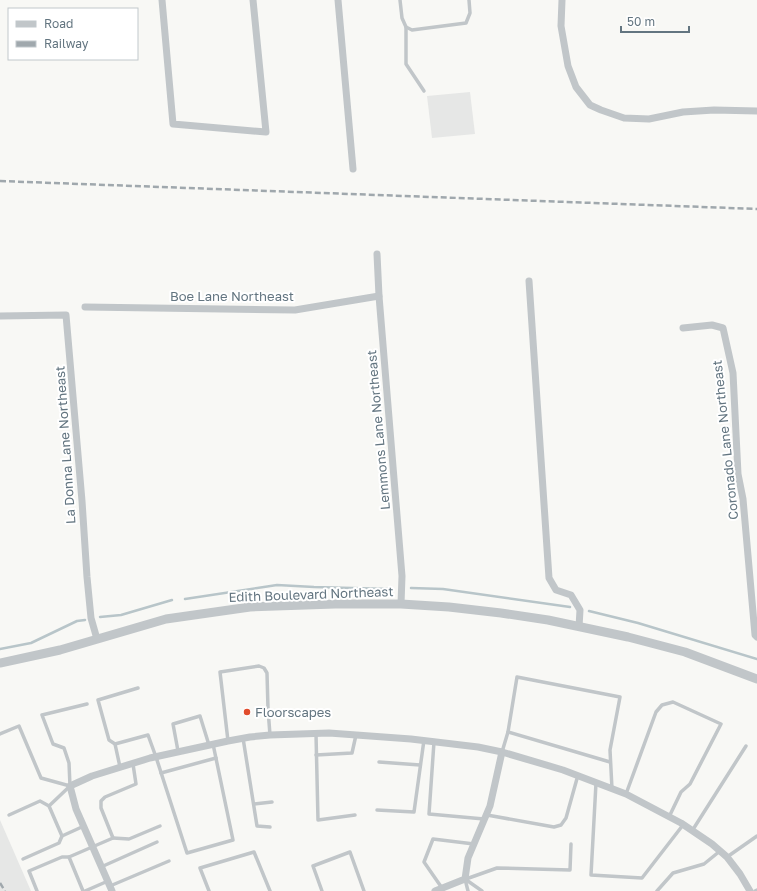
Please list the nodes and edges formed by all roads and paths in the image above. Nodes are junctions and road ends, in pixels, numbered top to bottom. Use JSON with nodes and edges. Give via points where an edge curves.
{"nodes":[{"id":1,"x":162,"y":0,"type":"edge"},
{"id":2,"x":253,"y":0,"type":"edge"},
{"id":3,"x":338,"y":0,"type":"edge"},
{"id":4,"x":400,"y":0,"type":"edge"},
{"id":5,"x":469,"y":0,"type":"edge"},
{"id":6,"x":562,"y":0,"type":"edge"},
{"id":7,"x":406,"y":27,"type":"junction"},
{"id":8,"x":424,"y":90,"type":"dead end"},
{"id":9,"x":757,"y":111,"type":"edge"},
{"id":10,"x":353,"y":169,"type":"dead end"},
{"id":11,"x":377,"y":254,"type":"dead end"},
{"id":12,"x":528,"y":281,"type":"dead end"},
{"id":13,"x":379,"y":296,"type":"junction"},
{"id":14,"x":85,"y":307,"type":"dead end"},
{"id":15,"x":0,"y":316,"type":"edge"},
{"id":16,"x":683,"y":328,"type":"dead end"},
{"id":17,"x":401,"y":604,"type":"junction"},
{"id":18,"x":579,"y":627,"type":"junction"},
{"id":19,"x":757,"y":637,"type":"edge"},
{"id":20,"x":97,"y":639,"type":"junction"},
{"id":21,"x":0,"y":663,"type":"edge"},
{"id":22,"x":757,"y":679,"type":"edge"},
{"id":23,"x":138,"y":688,"type":"dead end"},
{"id":24,"x":86,"y":704,"type":"dead end"},
{"id":25,"x":508,"y":732,"type":"junction"},
{"id":26,"x":0,"y":734,"type":"edge"},
{"id":27,"x":316,"y":734,"type":"junction"},
{"id":28,"x":270,"y":735,"type":"junction"},
{"id":29,"x":356,"y":735,"type":"junction"},
{"id":30,"x":243,"y":738,"type":"junction"},
{"id":31,"x":424,"y":740,"type":"junction"},
{"id":32,"x":228,"y":741,"type":"junction"},
{"id":33,"x":434,"y":742,"type":"junction"},
{"id":34,"x":115,"y":744,"type":"junction"},
{"id":35,"x":211,"y":744,"type":"junction"},
{"id":36,"x":746,"y":746,"type":"dead end"},
{"id":37,"x":178,"y":752,"type":"junction"},
{"id":38,"x":502,"y":752,"type":"junction"},
{"id":39,"x":316,"y":755,"type":"junction"},
{"id":40,"x":156,"y":757,"type":"junction"},
{"id":41,"x":216,"y":758,"type":"junction"},
{"id":42,"x":379,"y":762,"type":"dead end"},
{"id":43,"x":610,"y":762,"type":"junction"},
{"id":44,"x":133,"y":763,"type":"junction"},
{"id":45,"x":420,"y":765,"type":"junction"},
{"id":46,"x":120,"y":768,"type":"junction"},
{"id":47,"x":161,"y":773,"type":"junction"},
{"id":48,"x":578,"y":775,"type":"junction"},
{"id":49,"x":596,"y":782,"type":"junction"},
{"id":50,"x":70,"y":786,"type":"junction"},
{"id":51,"x":612,"y":789,"type":"junction"},
{"id":52,"x":626,"y":794,"type":"junction"},
{"id":53,"x":272,"y":802,"type":"dead end"},
{"id":54,"x":254,"y":804,"type":"junction"},
{"id":55,"x":49,"y":806,"type":"junction"},
{"id":56,"x":377,"y":810,"type":"dead end"},
{"id":57,"x":9,"y":815,"type":"dead end"},
{"id":58,"x":355,"y":815,"type":"dead end"},
{"id":59,"x":486,"y":817,"type":"junction"},
{"id":60,"x":669,"y":817,"type":"junction"},
{"id":61,"x":683,"y":825,"type":"junction"},
{"id":62,"x":84,"y":826,"type":"junction"},
{"id":63,"x":160,"y":826,"type":"dead end"},
{"id":64,"x":270,"y":827,"type":"dead end"},
{"id":65,"x":692,"y":831,"type":"junction"},
{"id":66,"x":62,"y":836,"type":"junction"},
{"id":67,"x":757,"y":836,"type":"edge"},
{"id":68,"x":112,"y":838,"type":"junction"},
{"id":69,"x":157,"y":842,"type":"dead end"},
{"id":70,"x":475,"y":844,"type":"junction"},
{"id":71,"x":571,"y":844,"type":"dead end"},
{"id":72,"x":93,"y":847,"type":"junction"},
{"id":73,"x":720,"y":851,"type":"junction"},
{"id":74,"x":69,"y":857,"type":"junction"},
{"id":75,"x":727,"y":857,"type":"junction"},
{"id":76,"x":23,"y":859,"type":"dead end"},
{"id":77,"x":169,"y":861,"type":"dead end"},
{"id":78,"x":101,"y":867,"type":"junction"},
{"id":79,"x":465,"y":879,"type":"junction"},
{"id":80,"x":110,"y":886,"type":"edge"},
{"id":81,"x":439,"y":889,"type":"edge"},
{"id":82,"x":37,"y":891,"type":"edge"},
{"id":83,"x":84,"y":891,"type":"edge"},
{"id":84,"x":210,"y":891,"type":"edge"},
{"id":85,"x":270,"y":891,"type":"edge"},
{"id":86,"x":322,"y":891,"type":"edge"},
{"id":87,"x":364,"y":891,"type":"edge"},
{"id":88,"x":468,"y":891,"type":"edge"},
{"id":89,"x":482,"y":891,"type":"edge"},
{"id":90,"x":657,"y":891,"type":"edge"},
{"id":91,"x":750,"y":891,"type":"edge"}],
"edges":[{"from":1,"to":2,"type":"street","via":[[173,124],[266,132]]},
{"from":3,"to":10,"type":"street"},
{"from":4,"to":7,"type":"lane"},
{"from":5,"to":7,"type":"lane","via":[[470,13],[466,23],[412,30]]},
{"from":6,"to":9,"type":"street","via":[[562,26],[568,66],[576,87],[590,105],[624,118],[649,119],[683,112]]},
{"from":7,"to":8,"type":"lane","via":[[406,64]]},
{"from":11,"to":13,"type":"street","name":"Lemmons Lane Northeast"},
{"from":12,"to":18,"type":"street","via":[[549,578],[556,590],[571,595],[580,610]]},
{"from":13,"to":14,"type":"street","name":"Boe Lane Northeast","via":[[295,310]]},
{"from":13,"to":17,"type":"street","name":"Lemmons Lane Northeast","via":[[402,576]]},
{"from":15,"to":20,"type":"street","name":"La Donna Lane Northeast","via":[[66,314],[86,577],[91,618]]},
{"from":16,"to":19,"type":"street","name":"Coronado Lane Northeast","via":[[712,325],[723,328],[725,336],[733,373],[738,474],[743,499]]},
{"from":17,"to":18,"type":"street","name":"Edith Boulevard Northeast","via":[[500,613]]},
{"from":17,"to":20,"type":"street","name":"Edith Boulevard Northeast","via":[[250,607],[166,619]]},
{"from":18,"to":22,"type":"street","name":"Edith Boulevard Northeast","via":[[685,652]]},
{"from":20,"to":21,"type":"street","name":"Edith Boulevard Northeast"},
{"from":23,"to":34,"type":"lane","via":[[98,700],[109,740]]},
{"from":24,"to":50,"type":"lane","via":[[42,715],[53,744],[64,748],[69,763]]},
{"from":25,"to":38,"type":"lane"},
{"from":25,"to":43,"type":"lane"},
{"from":25,"to":43,"type":"lane","via":[[517,677],[620,697]]},
{"from":26,"to":50,"type":"lane","via":[[19,726],[41,778]]},
{"from":27,"to":28,"type":"street"},
{"from":27,"to":29,"type":"street"},
{"from":27,"to":39,"type":"lane"},
{"from":28,"to":30,"type":"street"},
{"from":28,"to":32,"type":"lane","via":[[266,673],[264,668],[259,666],[220,672]]},
{"from":29,"to":31,"type":"street"},
{"from":29,"to":39,"type":"lane","via":[[352,752]]},
{"from":30,"to":32,"type":"street"},
{"from":30,"to":54,"type":"lane"},
{"from":31,"to":33,"type":"street"},
{"from":31,"to":45,"type":"lane"},
{"from":32,"to":35,"type":"street"},
{"from":33,"to":38,"type":"street"},
{"from":33,"to":59,"type":"lane","via":[[429,814]]},
{"from":34,"to":40,"type":"lane","via":[[148,735]]},
{"from":34,"to":46,"type":"lane"},
{"from":35,"to":37,"type":"street"},
{"from":35,"to":37,"type":"lane","via":[[200,716],[173,724]]},
{"from":35,"to":41,"type":"lane"},
{"from":36,"to":65,"type":"lane"},
{"from":37,"to":40,"type":"street"},
{"from":38,"to":48,"type":"street"},
{"from":38,"to":59,"type":"street"},
{"from":39,"to":58,"type":"lane","via":[[318,820]]},
{"from":40,"to":44,"type":"street"},
{"from":40,"to":47,"type":"lane"},
{"from":41,"to":47,"type":"lane"},
{"from":41,"to":47,"type":"lane","via":[[233,840],[188,853]]},
{"from":42,"to":45,"type":"lane"},
{"from":43,"to":51,"type":"lane"},
{"from":44,"to":46,"type":"street"},
{"from":44,"to":68,"type":"lane","via":[[136,784],[101,801]]},
{"from":45,"to":56,"type":"lane","via":[[414,812]]},
{"from":46,"to":50,"type":"street"},
{"from":48,"to":49,"type":"street"},
{"from":48,"to":59,"type":"lane","via":[[566,818],[561,825],[554,827]]},
{"from":49,"to":51,"type":"street"},
{"from":49,"to":61,"type":"lane","via":[[591,875],[642,878]]},
{"from":50,"to":55,"type":"lane"},
{"from":50,"to":62,"type":"street"},
{"from":51,"to":52,"type":"street"},
{"from":52,"to":60,"type":"street"},
{"from":52,"to":60,"type":"lane","via":[[656,712],[662,704],[673,702],[721,724],[690,784],[681,792]]},
{"from":53,"to":54,"type":"lane"},
{"from":54,"to":64,"type":"lane","via":[[257,826]]},
{"from":55,"to":57,"type":"lane","via":[[40,801]]},
{"from":55,"to":66,"type":"lane"},
{"from":59,"to":70,"type":"street"},
{"from":60,"to":61,"type":"street"},
{"from":61,"to":65,"type":"street"},
{"from":62,"to":66,"type":"lane"},
{"from":62,"to":72,"type":"street"},
{"from":63,"to":68,"type":"lane","via":[[129,839]]},
{"from":65,"to":73,"type":"street"},
{"from":66,"to":76,"type":"lane","via":[[59,843]]},
{"from":67,"to":75,"type":"lane"},
{"from":68,"to":72,"type":"lane"},
{"from":69,"to":78,"type":"lane"},
{"from":70,"to":79,"type":"street","via":[[468,858]]},
{"from":70,"to":81,"type":"lane","via":[[433,839],[424,862]]},
{"from":71,"to":79,"type":"lane","via":[[570,870],[497,868]]},
{"from":72,"to":74,"type":"lane"},
{"from":72,"to":78,"type":"street"},
{"from":73,"to":75,"type":"street"},
{"from":73,"to":90,"type":"lane","via":[[704,864],[673,873]]},
{"from":74,"to":82,"type":"lane","via":[[62,857],[29,871]]},
{"from":74,"to":83,"type":"lane"},
{"from":75,"to":91,"type":"street"},
{"from":77,"to":80,"type":"lane"},
{"from":78,"to":80,"type":"street"},
{"from":79,"to":81,"type":"street"},
{"from":79,"to":88,"type":"lane"},
{"from":79,"to":89,"type":"lane"},
{"from":80,"to":83,"type":"lane"},
{"from":84,"to":85,"type":"lane","via":[[200,868],[254,852]]},
{"from":86,"to":87,"type":"lane","via":[[312,866],[350,852]]}]}
